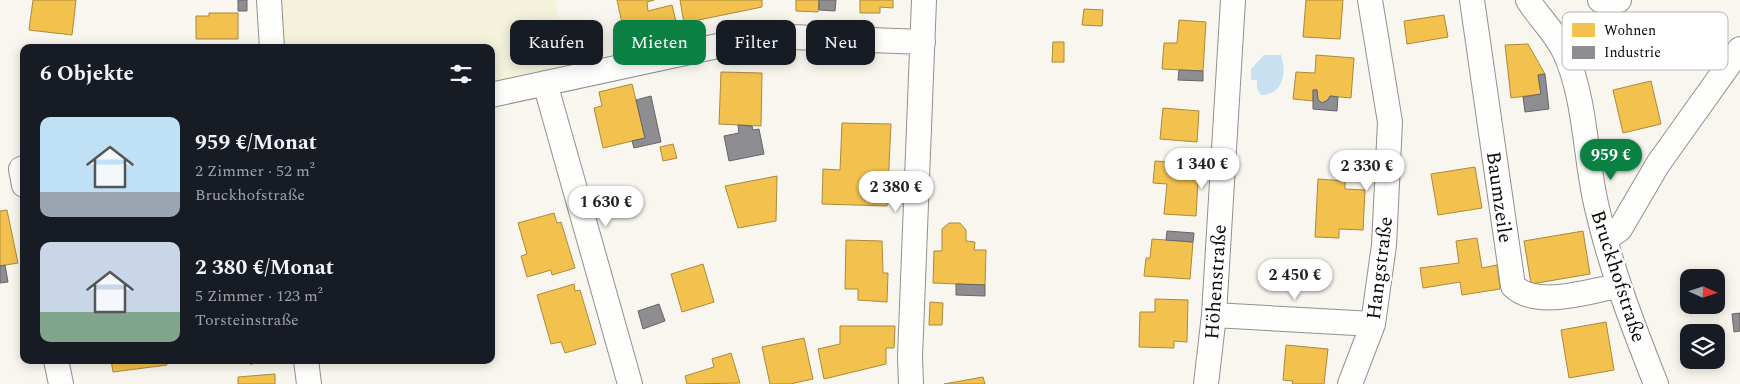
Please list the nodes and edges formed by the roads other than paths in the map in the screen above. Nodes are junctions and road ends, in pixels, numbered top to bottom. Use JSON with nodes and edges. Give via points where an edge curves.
{"nodes":[{"id":1,"x":269,"y":0,"type":"edge"},
{"id":2,"x":924,"y":0,"type":"edge"},
{"id":3,"x":1233,"y":0,"type":"edge"},
{"id":4,"x":1370,"y":0,"type":"edge"},
{"id":5,"x":1472,"y":0,"type":"edge"},
{"id":6,"x":1528,"y":0,"type":"edge"},
{"id":7,"x":1600,"y":0,"type":"edge"},
{"id":8,"x":1619,"y":0,"type":"edge"},
{"id":9,"x":923,"y":42,"type":"junction"},
{"id":10,"x":272,"y":44,"type":"edge"},
{"id":11,"x":1562,"y":48,"type":"edge"},
{"id":12,"x":1740,"y":49,"type":"edge"},
{"id":13,"x":1728,"y":66,"type":"edge"},
{"id":14,"x":1570,"y":70,"type":"edge"},
{"id":15,"x":1725,"y":70,"type":"edge"},
{"id":16,"x":544,"y":83,"type":"junction"},
{"id":17,"x":495,"y":94,"type":"edge"},
{"id":18,"x":1605,"y":240,"type":"junction"},
{"id":19,"x":1618,"y":286,"type":"junction"},
{"id":20,"x":1214,"y":316,"type":"junction"},
{"id":21,"x":1373,"y":324,"type":"junction"},
{"id":22,"x":57,"y":364,"type":"edge"},
{"id":23,"x":306,"y":364,"type":"edge"},
{"id":24,"x":61,"y":384,"type":"edge"},
{"id":25,"x":309,"y":384,"type":"edge"},
{"id":26,"x":630,"y":384,"type":"edge"},
{"id":27,"x":910,"y":384,"type":"edge"},
{"id":28,"x":1206,"y":384,"type":"edge"},
{"id":29,"x":1350,"y":384,"type":"edge"},
{"id":30,"x":1656,"y":384,"type":"edge"}],
"edges":[{"from":1,"to":10,"type":"street"},
{"from":2,"to":9,"type":"street"},
{"from":3,"to":20,"type":"street","name":"Höhenstraße"},
{"from":4,"to":21,"type":"street","name":"Hangstraße","via":[[1390,122],[1384,245]]},
{"from":5,"to":19,"type":"street","name":"Baumzeile","via":[[1513,286],[1518,291],[1542,298]]},
{"from":6,"to":11,"type":"street","name":"Bruckhofstraße"},
{"from":7,"to":8,"type":"street"},
{"from":9,"to":16,"type":"street","via":[[764,36]]},
{"from":9,"to":27,"type":"street"},
{"from":12,"to":13,"type":"street"},
{"from":14,"to":18,"type":"street","name":"Bruckhofstraße"},
{"from":15,"to":18,"type":"street","via":[[1658,164],[1620,229]]},
{"from":16,"to":17,"type":"street"},
{"from":16,"to":26,"type":"street"},
{"from":18,"to":19,"type":"street","name":"Bruckhofstraße"},
{"from":19,"to":30,"type":"street","name":"Bruckhofstraße"},
{"from":20,"to":21,"type":"street"},
{"from":20,"to":28,"type":"street","name":"Höhenstraße"},
{"from":21,"to":29,"type":"street","name":"Hangstraße"},
{"from":22,"to":24,"type":"street"},
{"from":23,"to":25,"type":"street"}]}
